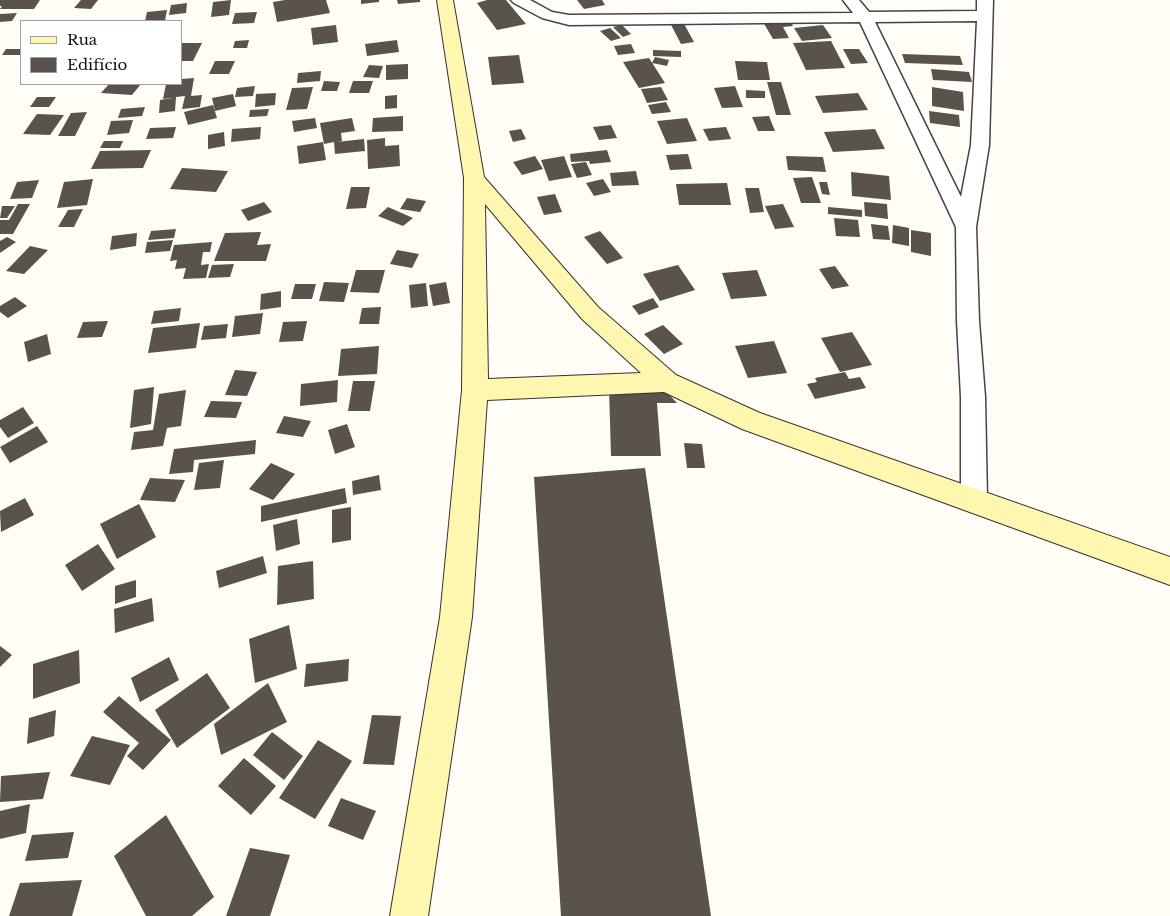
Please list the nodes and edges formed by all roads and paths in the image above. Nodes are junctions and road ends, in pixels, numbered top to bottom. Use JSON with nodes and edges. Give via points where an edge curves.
{"nodes":[{"id":1,"x":445,"y":0,"type":"edge"},
{"id":2,"x":519,"y":0,"type":"edge"},
{"id":3,"x":851,"y":0,"type":"edge"},
{"id":4,"x":985,"y":8,"type":"edge"},
{"id":5,"x":866,"y":19,"type":"junction"},
{"id":6,"x":474,"y":178,"type":"junction"},
{"id":7,"x":966,"y":227,"type":"junction"},
{"id":8,"x":667,"y":382,"type":"junction"},
{"id":9,"x":475,"y":390,"type":"junction"},
{"id":10,"x":974,"y":500,"type":"junction"},
{"id":11,"x":1170,"y":571,"type":"edge"},
{"id":12,"x":409,"y":916,"type":"edge"}],
"edges":[{"from":1,"to":6,"type":"street"},
{"from":2,"to":5,"type":"street","via":[[547,14],[569,20]]},
{"from":3,"to":5,"type":"street"},
{"from":4,"to":5,"type":"street"},
{"from":4,"to":7,"type":"street","via":[[980,145]]},
{"from":5,"to":7,"type":"street"},
{"from":6,"to":8,"type":"street","via":[[590,313]]},
{"from":6,"to":9,"type":"street"},
{"from":7,"to":10,"type":"street"},
{"from":8,"to":9,"type":"street"},
{"from":8,"to":10,"type":"street","via":[[751,420]]},
{"from":9,"to":12,"type":"street","via":[[456,617]]},
{"from":10,"to":11,"type":"street"}]}
